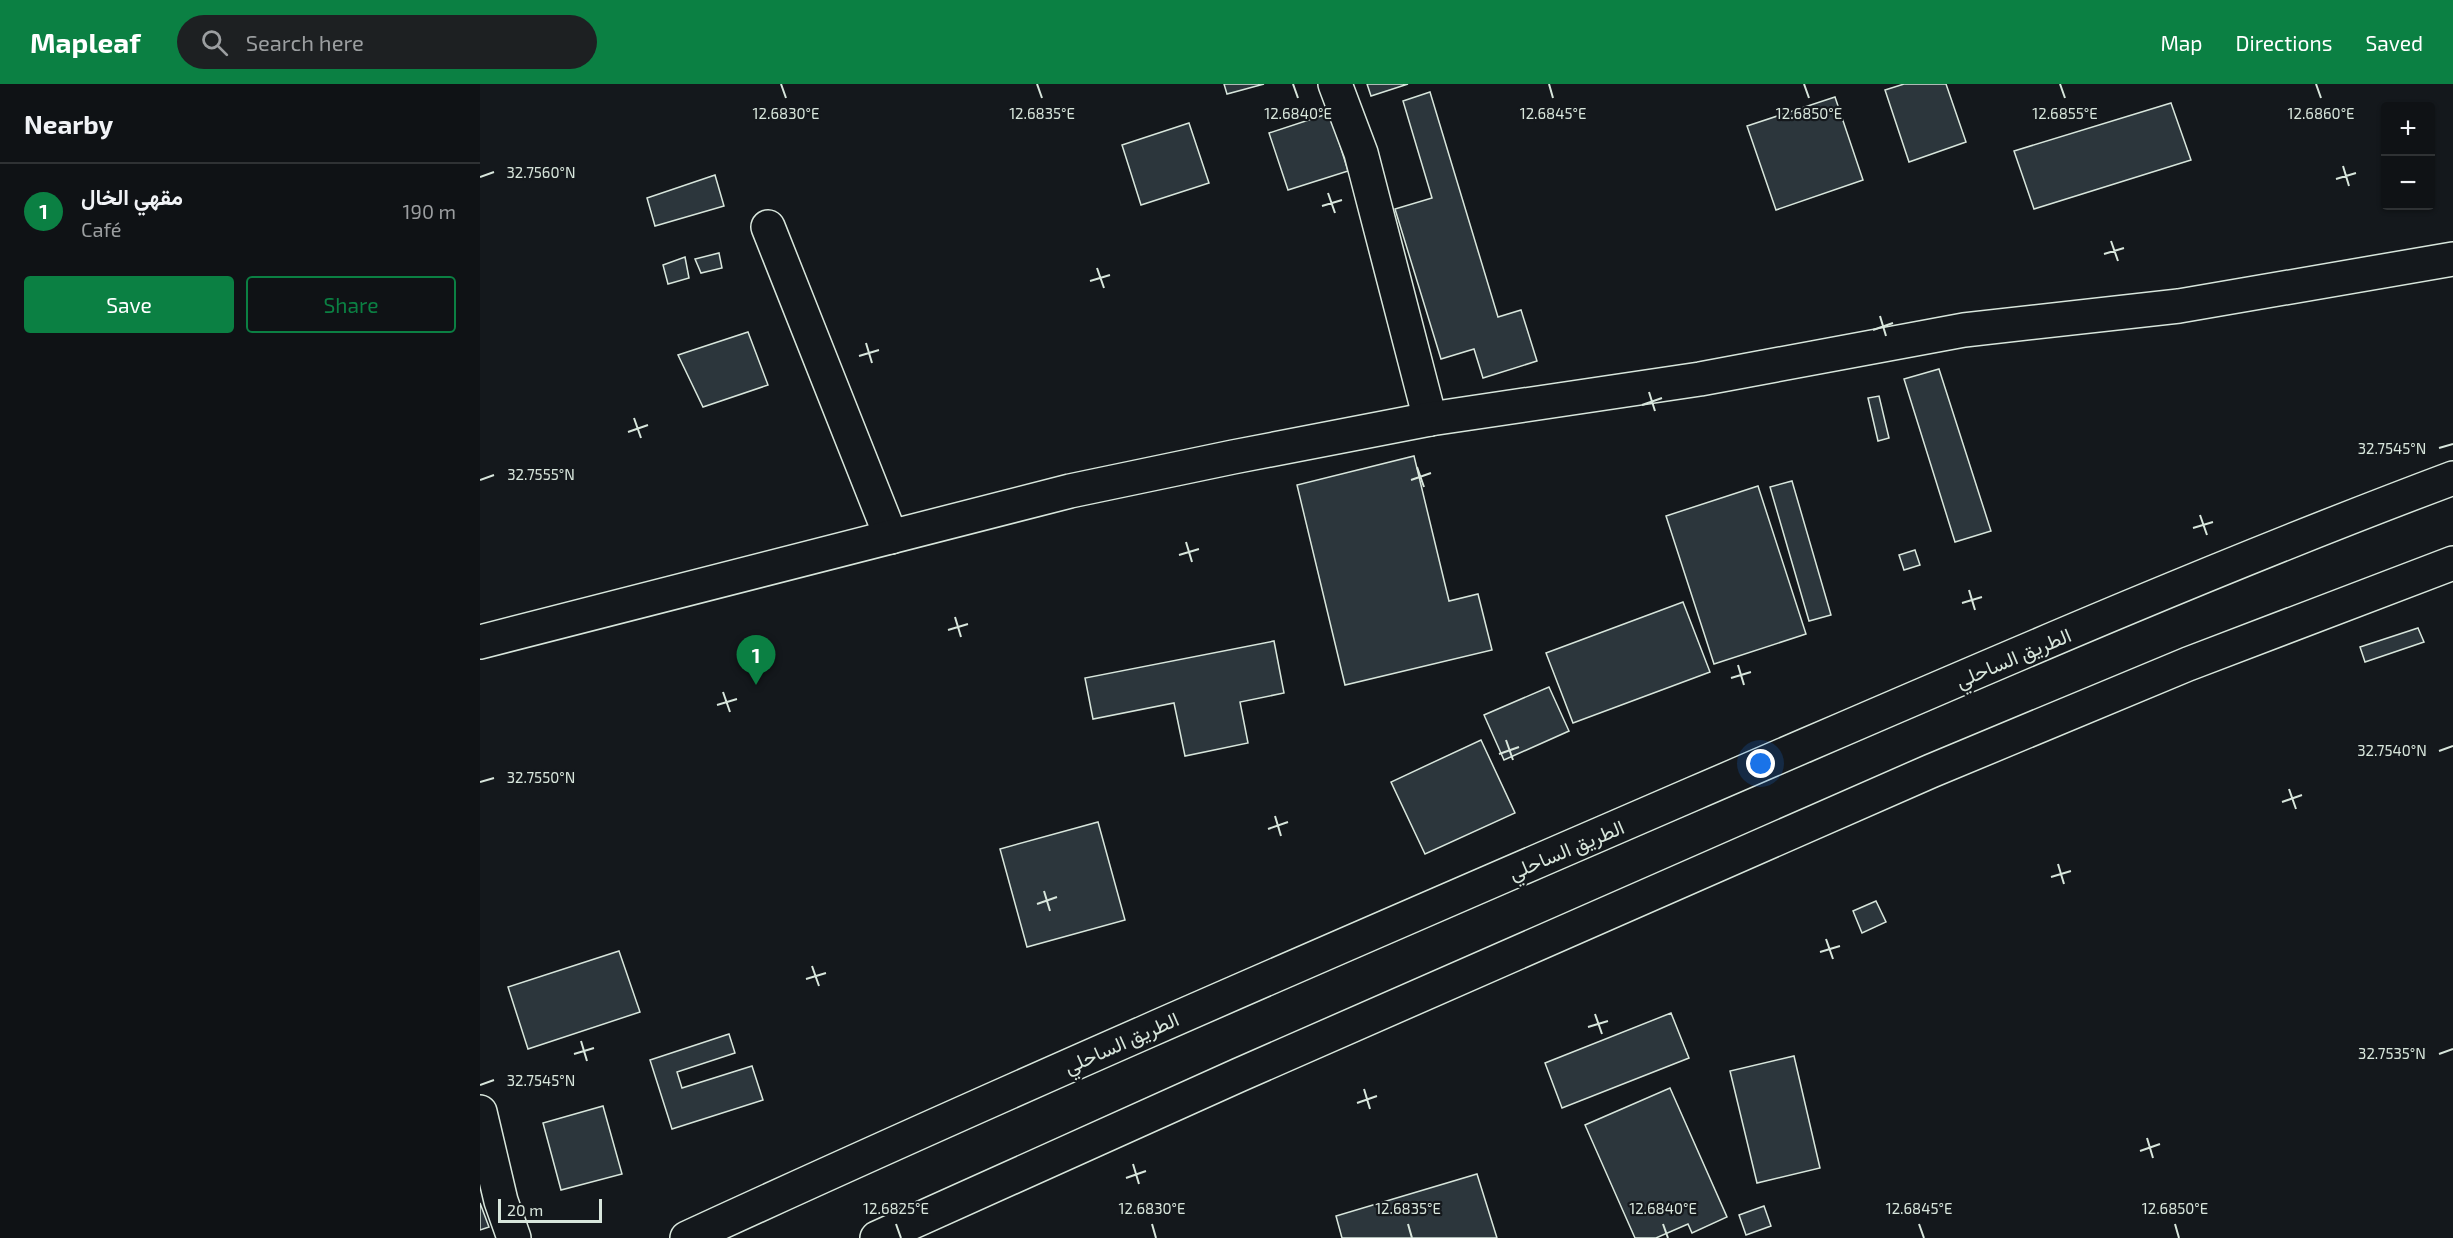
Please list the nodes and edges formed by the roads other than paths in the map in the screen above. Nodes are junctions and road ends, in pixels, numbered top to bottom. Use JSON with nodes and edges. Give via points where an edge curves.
{"nodes":[{"id":1,"x":1335,"y":84,"type":"edge"},
{"id":2,"x":768,"y":227,"type":"dead end"},
{"id":3,"x":2453,"y":259,"type":"edge"},
{"id":4,"x":1430,"y":419,"type":"junction"},
{"id":5,"x":2453,"y":478,"type":"edge"},
{"id":6,"x":891,"y":537,"type":"junction"},
{"id":7,"x":2453,"y":563,"type":"edge"},
{"id":8,"x":480,"y":642,"type":"edge"},
{"id":9,"x":480,"y":1112,"type":"edge"},
{"id":10,"x":514,"y":1238,"type":"edge"},
{"id":11,"x":687,"y":1238,"type":"edge"},
{"id":12,"x":878,"y":1238,"type":"edge"}],
"edges":[{"from":1,"to":4,"type":"main road","via":[[1361,153]]},
{"from":2,"to":6,"type":"main road"},
{"from":3,"to":4,"type":"main road","via":[[2179,306],[1964,330],[1700,379]]},
{"from":4,"to":6,"type":"main road","via":[[1070,491]]},
{"from":5,"to":11,"type":"main road","name":"الطريق الساحلي","via":[[2187,583],[1877,715],[940,1121]]},
{"from":6,"to":8,"type":"main road"},
{"from":7,"to":12,"type":"main road","via":[[2188,664],[1931,771]]},
{"from":9,"to":10,"type":"main road","via":[[501,1202]]}]}
